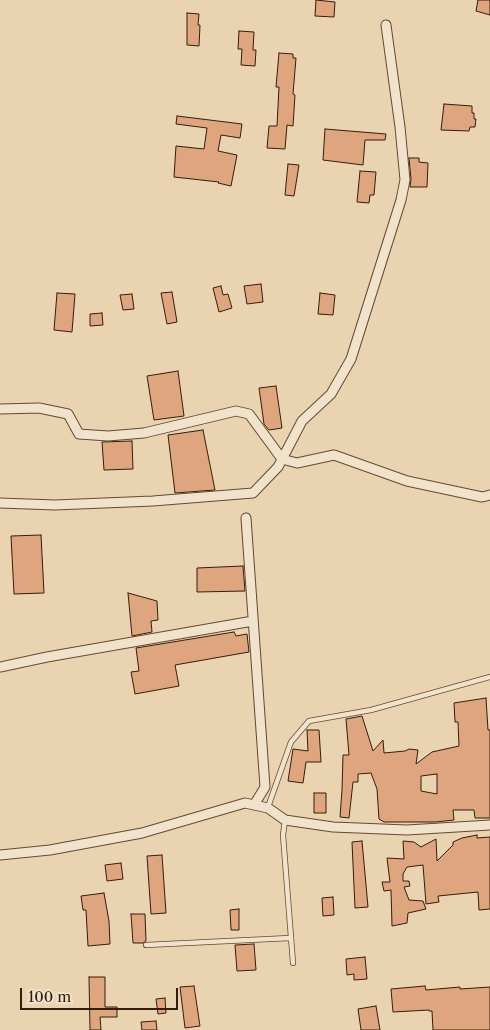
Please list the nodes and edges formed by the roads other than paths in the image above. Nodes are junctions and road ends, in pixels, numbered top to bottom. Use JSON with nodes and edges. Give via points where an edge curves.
{"nodes":[{"id":1,"x":386,"y":25,"type":"dead end"},
{"id":2,"x":0,"y":409,"type":"edge"},
{"id":3,"x":282,"y":459,"type":"junction"},
{"id":4,"x":490,"y":495,"type":"edge"},
{"id":5,"x":0,"y":503,"type":"edge"},
{"id":6,"x":246,"y":518,"type":"dead end"},
{"id":7,"x":253,"y":621,"type":"junction"},
{"id":8,"x":0,"y":667,"type":"edge"},
{"id":9,"x":490,"y":677,"type":"edge"},
{"id":10,"x":254,"y":805,"type":"junction"},
{"id":11,"x":268,"y":808,"type":"junction"},
{"id":12,"x":285,"y":820,"type":"junction"},
{"id":13,"x":490,"y":825,"type":"edge"},
{"id":14,"x":0,"y":855,"type":"edge"},
{"id":15,"x":290,"y":938,"type":"junction"},
{"id":16,"x":146,"y":944,"type":"dead end"},
{"id":17,"x":292,"y":963,"type":"dead end"}],
"edges":[{"from":1,"to":3,"type":"street","via":[[405,180],[401,200],[351,359],[331,394],[302,421]]},
{"from":2,"to":3,"type":"street","via":[[39,408],[68,414],[79,434],[108,436],[144,432],[236,410],[249,414]]},
{"from":3,"to":4,"type":"street","via":[[298,463],[334,455],[407,481],[482,497]]},
{"from":3,"to":5,"type":"street","via":[[253,492],[154,502]]},
{"from":6,"to":7,"type":"street"},
{"from":7,"to":8,"type":"street"},
{"from":7,"to":10,"type":"street","via":[[265,787]]},
{"from":9,"to":11,"type":"lane","via":[[371,710],[310,721],[291,742]]},
{"from":10,"to":11,"type":"street"},
{"from":10,"to":14,"type":"street","via":[[246,803],[142,833],[50,850]]},
{"from":11,"to":12,"type":"street"},
{"from":12,"to":13,"type":"street","via":[[333,827],[407,830]]},
{"from":12,"to":15,"type":"lane","via":[[283,836]]},
{"from":15,"to":16,"type":"lane"},
{"from":15,"to":17,"type":"lane"}]}
